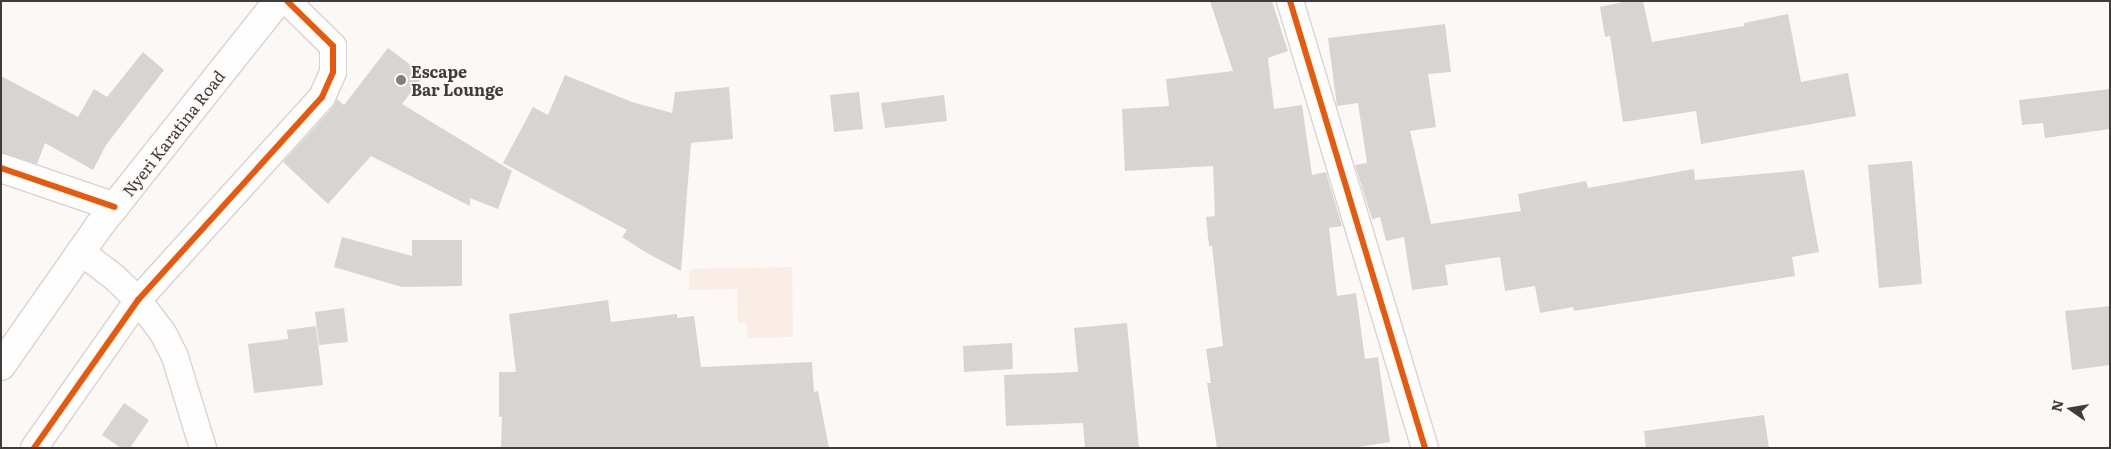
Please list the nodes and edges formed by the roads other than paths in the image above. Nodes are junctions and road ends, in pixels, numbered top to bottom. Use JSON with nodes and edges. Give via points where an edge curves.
{"nodes":[{"id":1,"x":278,"y":1,"type":"edge"},
{"id":2,"x":287,"y":1,"type":"edge"},
{"id":3,"x":1290,"y":1,"type":"edge"},
{"id":4,"x":1,"y":168,"type":"edge"},
{"id":5,"x":115,"y":207,"type":"junction"},
{"id":6,"x":80,"y":251,"type":"junction"},
{"id":7,"x":138,"y":300,"type":"junction"},
{"id":8,"x":1,"y":366,"type":"edge"},
{"id":9,"x":34,"y":448,"type":"edge"},
{"id":10,"x":203,"y":448,"type":"edge"},
{"id":11,"x":1425,"y":448,"type":"edge"}],
"edges":[{"from":1,"to":5,"type":"main road","name":"Nyeri Karatina Road"},
{"from":2,"to":7,"type":"street","via":[[333,46],[333,72],[322,97]]},
{"from":3,"to":11,"type":"street"},
{"from":4,"to":5,"type":"main road"},
{"from":5,"to":6,"type":"main road","name":"Nyeri Karatina Road"},
{"from":6,"to":7,"type":"street"},
{"from":6,"to":8,"type":"main road","name":"Nyeri Karatina Road"},
{"from":7,"to":9,"type":"street"},
{"from":7,"to":10,"type":"street","via":[[162,333],[174,357]]}]}
